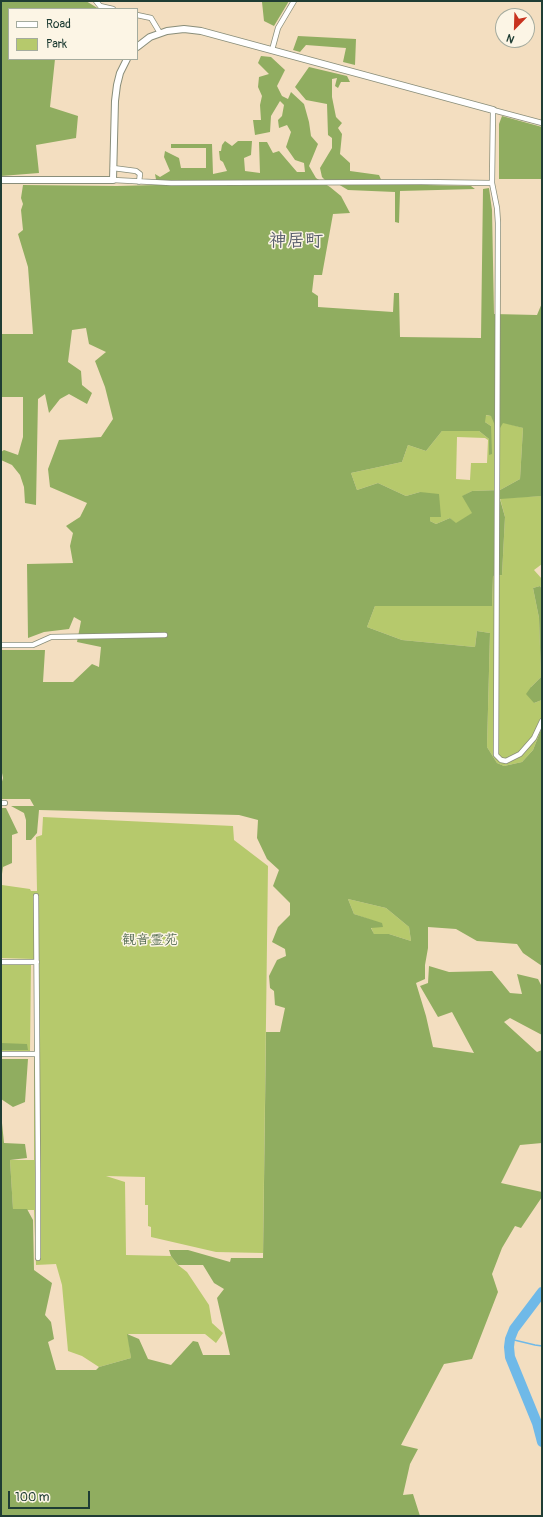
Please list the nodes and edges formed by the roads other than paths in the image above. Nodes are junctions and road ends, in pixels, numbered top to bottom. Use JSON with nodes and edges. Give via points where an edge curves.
{"nodes":[{"id":1,"x":96,"y":1,"type":"edge"},
{"id":2,"x":294,"y":1,"type":"edge"},
{"id":3,"x":109,"y":8,"type":"edge"},
{"id":4,"x":138,"y":15,"type":"edge"},
{"id":5,"x":160,"y":33,"type":"junction"},
{"id":6,"x":138,"y":46,"type":"edge"},
{"id":7,"x":272,"y":50,"type":"junction"},
{"id":8,"x":126,"y":60,"type":"edge"},
{"id":9,"x":493,"y":110,"type":"junction"},
{"id":10,"x":542,"y":122,"type":"edge"},
{"id":11,"x":114,"y":168,"type":"junction"},
{"id":12,"x":1,"y":180,"type":"edge"},
{"id":13,"x":113,"y":180,"type":"junction"},
{"id":14,"x":140,"y":182,"type":"junction"},
{"id":15,"x":492,"y":183,"type":"junction"},
{"id":16,"x":165,"y":635,"type":"dead end"},
{"id":17,"x":1,"y":645,"type":"edge"},
{"id":18,"x":542,"y":721,"type":"edge"},
{"id":19,"x":36,"y":896,"type":"dead end"},
{"id":20,"x":1,"y":962,"type":"edge"},
{"id":21,"x":37,"y":962,"type":"junction"},
{"id":22,"x":1,"y":1054,"type":"edge"},
{"id":23,"x":37,"y":1054,"type":"junction"},
{"id":24,"x":38,"y":1258,"type":"dead end"}],
"edges":[{"from":1,"to":3,"type":"street","via":[[100,6]]},
{"from":2,"to":7,"type":"street","via":[[278,28]]},
{"from":4,"to":5,"type":"street","via":[[151,18]]},
{"from":5,"to":6,"type":"street"},
{"from":5,"to":7,"type":"street","via":[[184,29],[201,31]]},
{"from":7,"to":9,"type":"street"},
{"from":8,"to":11,"type":"street","via":[[120,73],[115,101]]},
{"from":9,"to":10,"type":"street"},
{"from":9,"to":15,"type":"street"},
{"from":11,"to":13,"type":"street"},
{"from":11,"to":14,"type":"street","via":[[136,171],[140,174]]},
{"from":12,"to":13,"type":"street"},
{"from":13,"to":14,"type":"street"},
{"from":14,"to":15,"type":"street"},
{"from":15,"to":18,"type":"street","via":[[498,223],[496,755],[506,761],[520,754],[534,738]]},
{"from":16,"to":17,"type":"street","via":[[51,637],[33,645]]},
{"from":19,"to":21,"type":"street"},
{"from":20,"to":21,"type":"street"},
{"from":21,"to":23,"type":"street"},
{"from":22,"to":23,"type":"street"},
{"from":23,"to":24,"type":"street"}]}
